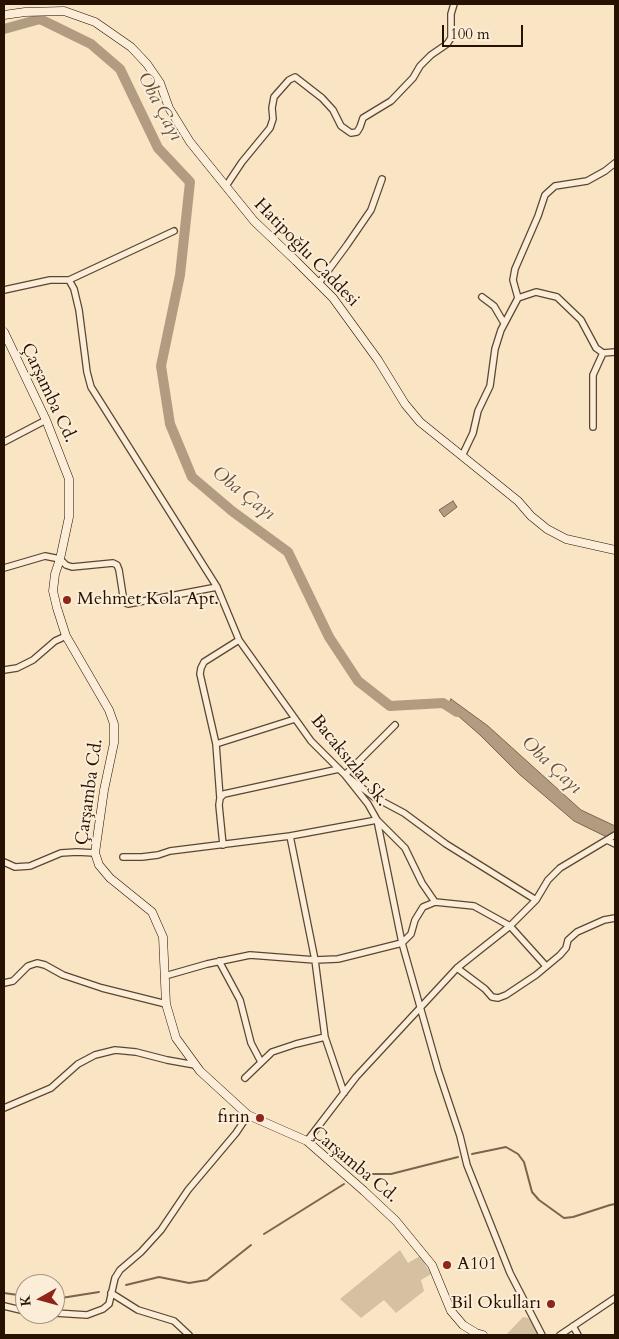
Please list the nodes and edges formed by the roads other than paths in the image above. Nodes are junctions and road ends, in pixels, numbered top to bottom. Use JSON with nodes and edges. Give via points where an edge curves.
{"nodes":[{"id":1,"x":454,"y":4,"type":"edge"},
{"id":2,"x":4,"y":15,"type":"edge"},
{"id":3,"x":615,"y":162,"type":"edge"},
{"id":4,"x":382,"y":179,"type":"dead end"},
{"id":5,"x":226,"y":186,"type":"junction"},
{"id":6,"x":174,"y":231,"type":"dead end"},
{"id":7,"x":69,"y":280,"type":"junction"},
{"id":8,"x":319,"y":283,"type":"junction"},
{"id":9,"x":4,"y":290,"type":"edge"},
{"id":10,"x":482,"y":297,"type":"dead end"},
{"id":11,"x":518,"y":298,"type":"junction"},
{"id":12,"x":504,"y":323,"type":"junction"},
{"id":13,"x":4,"y":332,"type":"edge"},
{"id":14,"x":615,"y":352,"type":"edge"},
{"id":15,"x":603,"y":353,"type":"junction"},
{"id":16,"x":46,"y":420,"type":"junction"},
{"id":17,"x":594,"y":427,"type":"dead end"},
{"id":18,"x":4,"y":442,"type":"edge"},
{"id":19,"x":462,"y":456,"type":"junction"},
{"id":20,"x":615,"y":550,"type":"edge"},
{"id":21,"x":60,"y":559,"type":"junction"},
{"id":22,"x":4,"y":568,"type":"edge"},
{"id":23,"x":218,"y":587,"type":"junction"},
{"id":24,"x":66,"y":636,"type":"junction"},
{"id":25,"x":238,"y":640,"type":"junction"},
{"id":26,"x":4,"y":670,"type":"edge"},
{"id":27,"x":295,"y":719,"type":"junction"},
{"id":28,"x":395,"y":725,"type":"dead end"},
{"id":29,"x":216,"y":744,"type":"junction"},
{"id":30,"x":338,"y":768,"type":"junction"},
{"id":31,"x":345,"y":775,"type":"junction"},
{"id":32,"x":220,"y":798,"type":"junction"},
{"id":33,"x":377,"y":820,"type":"junction"},
{"id":34,"x":615,"y":835,"type":"edge"},
{"id":35,"x":290,"y":836,"type":"junction"},
{"id":36,"x":607,"y":840,"type":"junction"},
{"id":37,"x":615,"y":844,"type":"edge"},
{"id":38,"x":223,"y":845,"type":"junction"},
{"id":39,"x":95,"y":853,"type":"junction"},
{"id":40,"x":123,"y":857,"type":"dead end"},
{"id":41,"x":4,"y":862,"type":"edge"},
{"id":42,"x":536,"y":900,"type":"junction"},
{"id":43,"x":435,"y":902,"type":"junction"},
{"id":44,"x":615,"y":918,"type":"edge"},
{"id":45,"x":510,"y":926,"type":"junction"},
{"id":46,"x":402,"y":943,"type":"junction"},
{"id":47,"x":315,"y":960,"type":"junction"},
{"id":48,"x":219,"y":961,"type":"junction"},
{"id":49,"x":546,"y":966,"type":"junction"},
{"id":50,"x":457,"y":968,"type":"junction"},
{"id":51,"x":165,"y":976,"type":"junction"},
{"id":52,"x":4,"y":983,"type":"edge"},
{"id":53,"x":166,"y":1004,"type":"junction"},
{"id":54,"x":420,"y":1008,"type":"junction"},
{"id":55,"x":325,"y":1037,"type":"junction"},
{"id":56,"x":261,"y":1062,"type":"junction"},
{"id":57,"x":195,"y":1065,"type":"junction"},
{"id":58,"x":245,"y":1078,"type":"dead end"},
{"id":59,"x":344,"y":1093,"type":"junction"},
{"id":60,"x":4,"y":1108,"type":"edge"},
{"id":61,"x":248,"y":1115,"type":"junction"},
{"id":62,"x":307,"y":1141,"type":"junction"},
{"id":63,"x":111,"y":1293,"type":"junction"},
{"id":64,"x":615,"y":1298,"type":"edge"},
{"id":65,"x":65,"y":1314,"type":"edge"},
{"id":66,"x":573,"y":1326,"type":"junction"},
{"id":67,"x":189,"y":1335,"type":"edge"},
{"id":68,"x":477,"y":1335,"type":"edge"},
{"id":69,"x":542,"y":1335,"type":"edge"},
{"id":70,"x":560,"y":1335,"type":"edge"},
{"id":71,"x":578,"y":1335,"type":"edge"}],
"edges":[{"from":1,"to":5,"type":"street","via":[[451,38],[447,44],[420,66],[391,101],[363,118],[357,132],[351,133],[341,126],[322,98],[295,78],[289,80],[274,97],[270,128]]},
{"from":2,"to":5,"type":"street","name":"Hatipoğlu Caddesi","via":[[64,11],[95,22],[131,47],[160,83],[169,108],[190,142]]},
{"from":3,"to":11,"type":"street","via":[[587,181],[555,186],[545,195],[512,280]]},
{"from":4,"to":8,"type":"street","via":[[371,210]]},
{"from":5,"to":8,"type":"street","name":"Hatipoğlu Caddesi","via":[[254,221]]},
{"from":6,"to":7,"type":"street"},
{"from":7,"to":9,"type":"street","via":[[50,280]]},
{"from":7,"to":23,"type":"street","name":"Bacaksızlar Sk.","via":[[79,310],[91,387]]},
{"from":8,"to":19,"type":"street","name":"Hatipoğlu Caddesi","via":[[354,325],[405,404],[420,422]]},
{"from":10,"to":12,"type":"street","via":[[494,306]]},
{"from":11,"to":12,"type":"street"},
{"from":11,"to":15,"type":"street","via":[[536,292],[557,297],[581,320],[596,348]]},
{"from":12,"to":19,"type":"street","via":[[495,349],[490,386]]},
{"from":13,"to":16,"type":"street","name":"Çarşamba Cd."},
{"from":14,"to":15,"type":"street"},
{"from":15,"to":17,"type":"street","via":[[593,375]]},
{"from":16,"to":18,"type":"street"},
{"from":16,"to":21,"type":"street","name":"Çarşamba Cd.","via":[[69,479],[69,517]]},
{"from":19,"to":20,"type":"street","name":"Hatipoğlu Caddesi","via":[[547,529],[566,539]]},
{"from":21,"to":22,"type":"street","via":[[45,556]]},
{"from":21,"to":23,"type":"street","via":[[72,567],[117,565],[124,602],[128,604]]},
{"from":21,"to":24,"type":"street","name":"Çarşamba Cd.","via":[[53,591]]},
{"from":23,"to":25,"type":"street","name":"Bacaksızlar Sk."},
{"from":24,"to":26,"type":"street","via":[[33,660]]},
{"from":24,"to":39,"type":"street","name":"Çarşamba Cd.","via":[[114,724],[114,743]]},
{"from":25,"to":27,"type":"street","name":"Bacaksızlar Sk."},
{"from":25,"to":29,"type":"street","via":[[204,662],[201,668]]},
{"from":27,"to":29,"type":"street"},
{"from":27,"to":30,"type":"street","name":"Bacaksızlar Sk."},
{"from":28,"to":31,"type":"street"},
{"from":29,"to":32,"type":"street"},
{"from":30,"to":31,"type":"street","name":"Bacaksızlar Sk."},
{"from":30,"to":32,"type":"street","via":[[224,794]]},
{"from":31,"to":33,"type":"street","name":"Bacaksızlar Sk."},
{"from":31,"to":42,"type":"street"},
{"from":32,"to":38,"type":"street"},
{"from":33,"to":35,"type":"street"},
{"from":33,"to":43,"type":"street","name":"Bacaksızlar Sk.","via":[[405,848]]},
{"from":33,"to":46,"type":"street"},
{"from":34,"to":36,"type":"street"},
{"from":35,"to":38,"type":"street"},
{"from":35,"to":47,"type":"street"},
{"from":36,"to":37,"type":"street"},
{"from":36,"to":42,"type":"street","via":[[560,868]]},
{"from":38,"to":40,"type":"street","via":[[142,858]]},
{"from":39,"to":41,"type":"street","via":[[61,853],[30,866],[15,867]]},
{"from":39,"to":51,"type":"street","name":"Çarşamba Cd.","via":[[99,865],[110,878],[152,912],[163,937]]},
{"from":42,"to":45,"type":"street"},
{"from":43,"to":45,"type":"street","via":[[474,906]]},
{"from":43,"to":46,"type":"street","via":[[423,907],[411,934]]},
{"from":44,"to":49,"type":"street","via":[[577,932],[560,955]]},
{"from":45,"to":49,"type":"street"},
{"from":45,"to":50,"type":"street"},
{"from":46,"to":47,"type":"street","via":[[338,959]]},
{"from":46,"to":54,"type":"street"},
{"from":47,"to":48,"type":"street","via":[[250,955]]},
{"from":47,"to":55,"type":"street"},
{"from":48,"to":51,"type":"street"},
{"from":48,"to":56,"type":"street","via":[[240,1000],[251,1043]]},
{"from":49,"to":50,"type":"street","via":[[498,998],[492,997]]},
{"from":50,"to":54,"type":"street"},
{"from":51,"to":53,"type":"street","name":"Çarşamba Cd."},
{"from":52,"to":53,"type":"street","via":[[13,981],[28,966],[37,963],[102,988]]},
{"from":53,"to":57,"type":"street","name":"Çarşamba Cd.","via":[[176,1038]]},
{"from":54,"to":59,"type":"street"},
{"from":54,"to":69,"type":"street","via":[[467,1166],[510,1273]]},
{"from":55,"to":56,"type":"street","via":[[272,1052]]},
{"from":55,"to":59,"type":"street"},
{"from":56,"to":58,"type":"street"},
{"from":57,"to":60,"type":"street","via":[[115,1050],[95,1055],[78,1064],[51,1088]]},
{"from":57,"to":61,"type":"street","name":"Çarşamba Cd."},
{"from":59,"to":62,"type":"street"},
{"from":61,"to":62,"type":"street","name":"Çarşamba Cd."},
{"from":61,"to":63,"type":"street","via":[[188,1190],[161,1230],[120,1270]]},
{"from":62,"to":68,"type":"street","name":"Çarşamba Cd.","via":[[396,1221],[432,1265],[451,1311],[462,1325]]},
{"from":63,"to":65,"type":"street","via":[[109,1304],[96,1312],[88,1315]]},
{"from":63,"to":67,"type":"street","via":[[138,1310],[174,1321]]},
{"from":64,"to":66,"type":"street"},
{"from":66,"to":70,"type":"street"},
{"from":66,"to":71,"type":"street"}]}
